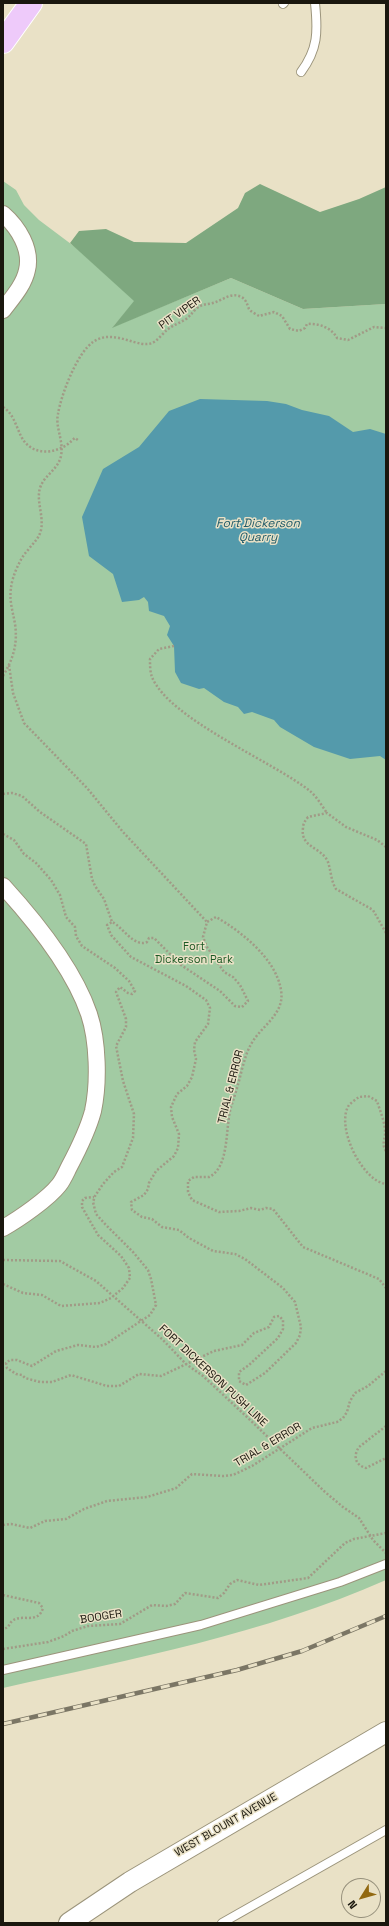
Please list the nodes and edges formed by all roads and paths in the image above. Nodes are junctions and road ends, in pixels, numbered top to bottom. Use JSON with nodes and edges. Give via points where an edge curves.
{"nodes":[{"id":1,"x":32,"y":3,"type":"edge"},
{"id":2,"x":315,"y":3,"type":"edge"},
{"id":3,"x":3,"y":42,"type":"edge"},
{"id":4,"x":301,"y":72,"type":"dead end"},
{"id":5,"x":3,"y":214,"type":"edge"},
{"id":6,"x":3,"y":310,"type":"edge"},
{"id":7,"x":386,"y":328,"type":"edge"},
{"id":8,"x":3,"y":408,"type":"edge"},
{"id":9,"x":79,"y":441,"type":"dead end"},
{"id":10,"x":62,"y":448,"type":"junction"},
{"id":11,"x":174,"y":646,"type":"dead end"},
{"id":12,"x":9,"y":665,"type":"junction"},
{"id":13,"x":3,"y":676,"type":"edge"},
{"id":14,"x":3,"y":794,"type":"edge"},
{"id":15,"x":327,"y":813,"type":"junction"},
{"id":16,"x":3,"y":834,"type":"edge"},
{"id":17,"x":386,"y":847,"type":"edge"},
{"id":18,"x":3,"y":886,"type":"edge"},
{"id":19,"x":112,"y":922,"type":"junction"},
{"id":20,"x":207,"y":922,"type":"junction"},
{"id":21,"x":386,"y":933,"type":"edge"},
{"id":22,"x":386,"y":1151,"type":"edge"},
{"id":23,"x":386,"y":1184,"type":"edge"},
{"id":24,"x":94,"y":1197,"type":"junction"},
{"id":25,"x":3,"y":1228,"type":"edge"},
{"id":26,"x":3,"y":1260,"type":"edge"},
{"id":27,"x":3,"y":1284,"type":"edge"},
{"id":28,"x":386,"y":1288,"type":"edge"},
{"id":29,"x":114,"y":1296,"type":"junction"},
{"id":30,"x":141,"y":1322,"type":"junction"},
{"id":31,"x":186,"y":1364,"type":"junction"},
{"id":32,"x":386,"y":1371,"type":"edge"},
{"id":33,"x":386,"y":1426,"type":"edge"},
{"id":34,"x":279,"y":1448,"type":"junction"},
{"id":35,"x":386,"y":1458,"type":"edge"},
{"id":36,"x":3,"y":1526,"type":"edge"},
{"id":37,"x":386,"y":1533,"type":"edge"},
{"id":38,"x":370,"y":1536,"type":"junction"},
{"id":39,"x":386,"y":1553,"type":"edge"},
{"id":40,"x":386,"y":1564,"type":"edge"},
{"id":41,"x":3,"y":1595,"type":"edge"},
{"id":42,"x":3,"y":1629,"type":"edge"},
{"id":43,"x":3,"y":1650,"type":"edge"},
{"id":44,"x":3,"y":1670,"type":"edge"},
{"id":45,"x":386,"y":1732,"type":"edge"},
{"id":46,"x":386,"y":1830,"type":"edge"},
{"id":47,"x":69,"y":1923,"type":"edge"},
{"id":48,"x":222,"y":1923,"type":"edge"}],
"edges":[{"from":1,"to":3,"type":"highway"},
{"from":2,"to":4,"type":"lane","via":[[316,39],[310,60]]},
{"from":5,"to":6,"type":"street","via":[[21,236],[28,269],[18,290]]},
{"from":7,"to":10,"type":"path","name":"PIT VIPER","via":[[374,327],[348,340],[337,338],[334,333],[319,324],[307,324],[299,332],[290,329],[282,316],[274,312],[259,316],[250,310],[241,296],[232,295],[215,303],[205,303],[192,315],[168,328],[154,343],[146,344],[112,336],[102,337],[86,349],[65,385],[57,415]]},
{"from":8,"to":10,"type":"path","via":[[9,411],[21,438],[32,448],[46,453]]},
{"from":9,"to":10,"type":"path","via":[[75,438]]},
{"from":10,"to":12,"type":"path","via":[[58,465],[38,495],[41,532],[27,550],[11,588],[10,601],[16,644]]},
{"from":11,"to":15,"type":"path","via":[[159,648],[150,659],[152,677],[161,692],[183,712],[216,734],[266,762],[311,792]]},
{"from":12,"to":13,"type":"path"},
{"from":12,"to":20,"type":"path","via":[[13,693],[24,723],[87,788],[123,832]]},
{"from":14,"to":19,"type":"path","via":[[12,792],[22,796],[86,844],[92,879],[104,899]]},
{"from":15,"to":17,"type":"path","via":[[346,827],[377,840]]},
{"from":15,"to":21,"type":"path","via":[[314,815],[305,820],[302,830],[305,841],[328,862],[336,889],[373,910]]},
{"from":16,"to":24,"type":"path","via":[[14,840],[24,854],[51,880],[60,895],[66,917],[75,927],[76,936],[82,946],[115,968],[129,981],[135,991],[132,994],[128,993],[120,987],[116,992],[126,1019],[126,1027],[116,1046],[123,1081],[134,1114],[133,1138],[122,1166],[108,1178]]},
{"from":18,"to":25,"type":"street","via":[[56,952],[76,986],[89,1014],[95,1046],[96,1083],[92,1111],[79,1148],[58,1186]]},
{"from":19,"to":20,"type":"path","via":[[142,944],[149,938],[154,938],[181,966],[220,991],[235,1006],[244,1006],[248,1001],[240,985],[224,972],[207,947],[203,937]]},
{"from":19,"to":31,"type":"path","via":[[107,925],[109,931],[131,957],[186,986],[206,1000],[210,1008],[208,1024],[195,1042],[196,1060],[192,1077],[187,1086],[177,1094],[171,1107],[172,1117],[180,1134],[178,1148],[174,1156],[156,1171],[146,1192],[131,1202],[131,1208],[162,1227],[179,1230],[213,1251],[238,1255],[262,1270],[290,1295],[297,1308],[301,1327],[300,1336],[293,1346],[262,1375],[246,1385],[240,1381],[239,1372],[259,1357],[280,1335],[283,1320],[279,1316],[274,1317],[269,1327],[254,1333],[244,1344],[214,1351]]},
{"from":20,"to":28,"type":"path","name":"TRIAL & ERROR","via":[[216,917],[229,924],[252,944],[269,962],[276,974],[282,1000],[280,1008],[253,1040],[247,1053],[231,1108],[226,1146],[220,1166],[209,1177],[194,1177],[189,1180],[188,1194],[192,1200],[219,1212],[251,1208],[273,1209],[302,1247],[379,1279]]},
{"from":22,"to":23,"type":"path","via":[[383,1145],[385,1134],[377,1101],[368,1096],[359,1097],[349,1105],[347,1111],[348,1138],[360,1164],[375,1180]]},
{"from":24,"to":29,"type":"path","via":[[82,1201],[86,1218],[101,1240],[121,1256],[129,1268],[128,1283]]},
{"from":24,"to":30,"type":"path","via":[[96,1214],[146,1267],[152,1279],[156,1305],[152,1313]]},
{"from":26,"to":29,"type":"path","name":"FORT DICKERSON PUSH LINE","via":[[60,1261],[96,1281]]},
{"from":27,"to":29,"type":"path","via":[[23,1293],[42,1295],[61,1306],[100,1303]]},
{"from":29,"to":30,"type":"path","name":"FORT DICKERSON PUSH LINE"},
{"from":30,"to":31,"type":"path","name":"FORT DICKERSON PUSH LINE"},
{"from":30,"to":31,"type":"path","via":[[100,1346],[81,1345],[56,1351],[32,1366],[12,1359],[6,1366],[12,1372],[40,1382],[52,1382],[71,1376],[116,1387],[122,1386],[139,1374],[160,1376]]},
{"from":31,"to":34,"type":"path","name":"FORT DICKERSON PUSH LINE","via":[[207,1380]]},
{"from":32,"to":34,"type":"path","name":"TRIAL & ERROR","via":[[355,1393],[343,1418],[312,1428]]},
{"from":33,"to":35,"type":"path","via":[[359,1448],[355,1459],[366,1468]]},
{"from":34,"to":36,"type":"path","name":"TRIAL & ERROR","via":[[233,1475],[192,1474],[176,1488],[147,1497],[107,1500],[66,1519],[45,1521],[30,1528],[11,1524]]},
{"from":34,"to":38,"type":"path","name":"FORT DICKERSON PUSH LINE","via":[[334,1500],[359,1518]]},
{"from":37,"to":38,"type":"path","name":"BOOGER"},
{"from":38,"to":39,"type":"path","name":"FORT DICKERSON PUSH LINE"},
{"from":38,"to":43,"type":"path","name":"BOOGER","via":[[345,1543],[317,1571],[305,1579],[260,1585],[237,1580],[218,1598],[185,1593],[175,1604],[152,1605],[120,1624],[88,1626],[48,1642]]},
{"from":40,"to":44,"type":"lane","via":[[340,1582],[201,1625]]},
{"from":41,"to":42,"type":"path","via":[[40,1603],[43,1608],[33,1619],[14,1620]]},
{"from":45,"to":47,"type":"street","name":"WEST BLOUNT AVENUE","via":[[130,1882]]},
{"from":46,"to":48,"type":"lane"}]}
